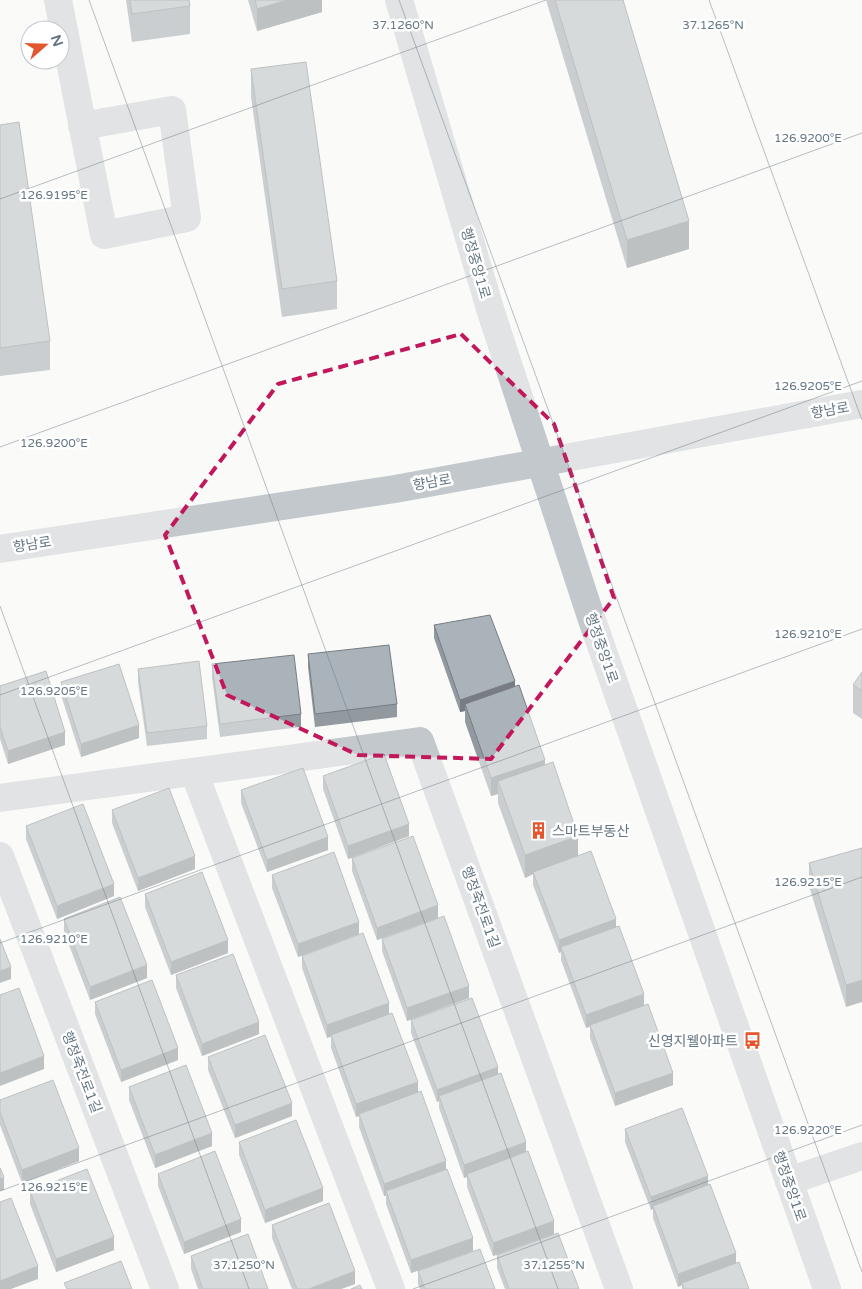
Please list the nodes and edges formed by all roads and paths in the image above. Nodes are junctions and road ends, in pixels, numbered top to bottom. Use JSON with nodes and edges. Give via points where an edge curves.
{"nodes":[{"id":1,"x":58,"y":0,"type":"edge"},
{"id":2,"x":398,"y":0,"type":"edge"},
{"id":3,"x":82,"y":126,"type":"junction"},
{"id":4,"x":862,"y":404,"type":"edge"},
{"id":5,"x":540,"y":463,"type":"junction"},
{"id":6,"x":0,"y":549,"type":"edge"},
{"id":7,"x":194,"y":772,"type":"junction"},
{"id":8,"x":0,"y":798,"type":"edge"},
{"id":9,"x":0,"y":856,"type":"edge"},
{"id":10,"x":862,"y":1156,"type":"edge"},
{"id":11,"x":789,"y":1181,"type":"junction"},
{"id":12,"x":164,"y":1289,"type":"edge"},
{"id":13,"x":391,"y":1289,"type":"edge"},
{"id":14,"x":619,"y":1289,"type":"edge"},
{"id":15,"x":827,"y":1289,"type":"edge"}],
"edges":[{"from":1,"to":3,"type":"street"},
{"from":2,"to":5,"type":"street","name":"행정중앙1로","via":[[491,312]]},
{"from":3,"to":3,"type":"street","via":[[104,235],[187,218],[172,110]]},
{"from":4,"to":5,"type":"street","name":"향남로"},
{"from":5,"to":6,"type":"street","name":"향남로","via":[[395,489]]},
{"from":5,"to":11,"type":"street","name":"행정중앙1로"},
{"from":7,"to":8,"type":"street","name":"행정죽전로1길"},
{"from":7,"to":13,"type":"street"},
{"from":7,"to":14,"type":"street","name":"행정죽전로1길","via":[[420,741]]},
{"from":9,"to":12,"type":"street","name":"행정죽전로1길"},
{"from":10,"to":11,"type":"street"},
{"from":11,"to":15,"type":"street","name":"행정중앙1로"}]}
